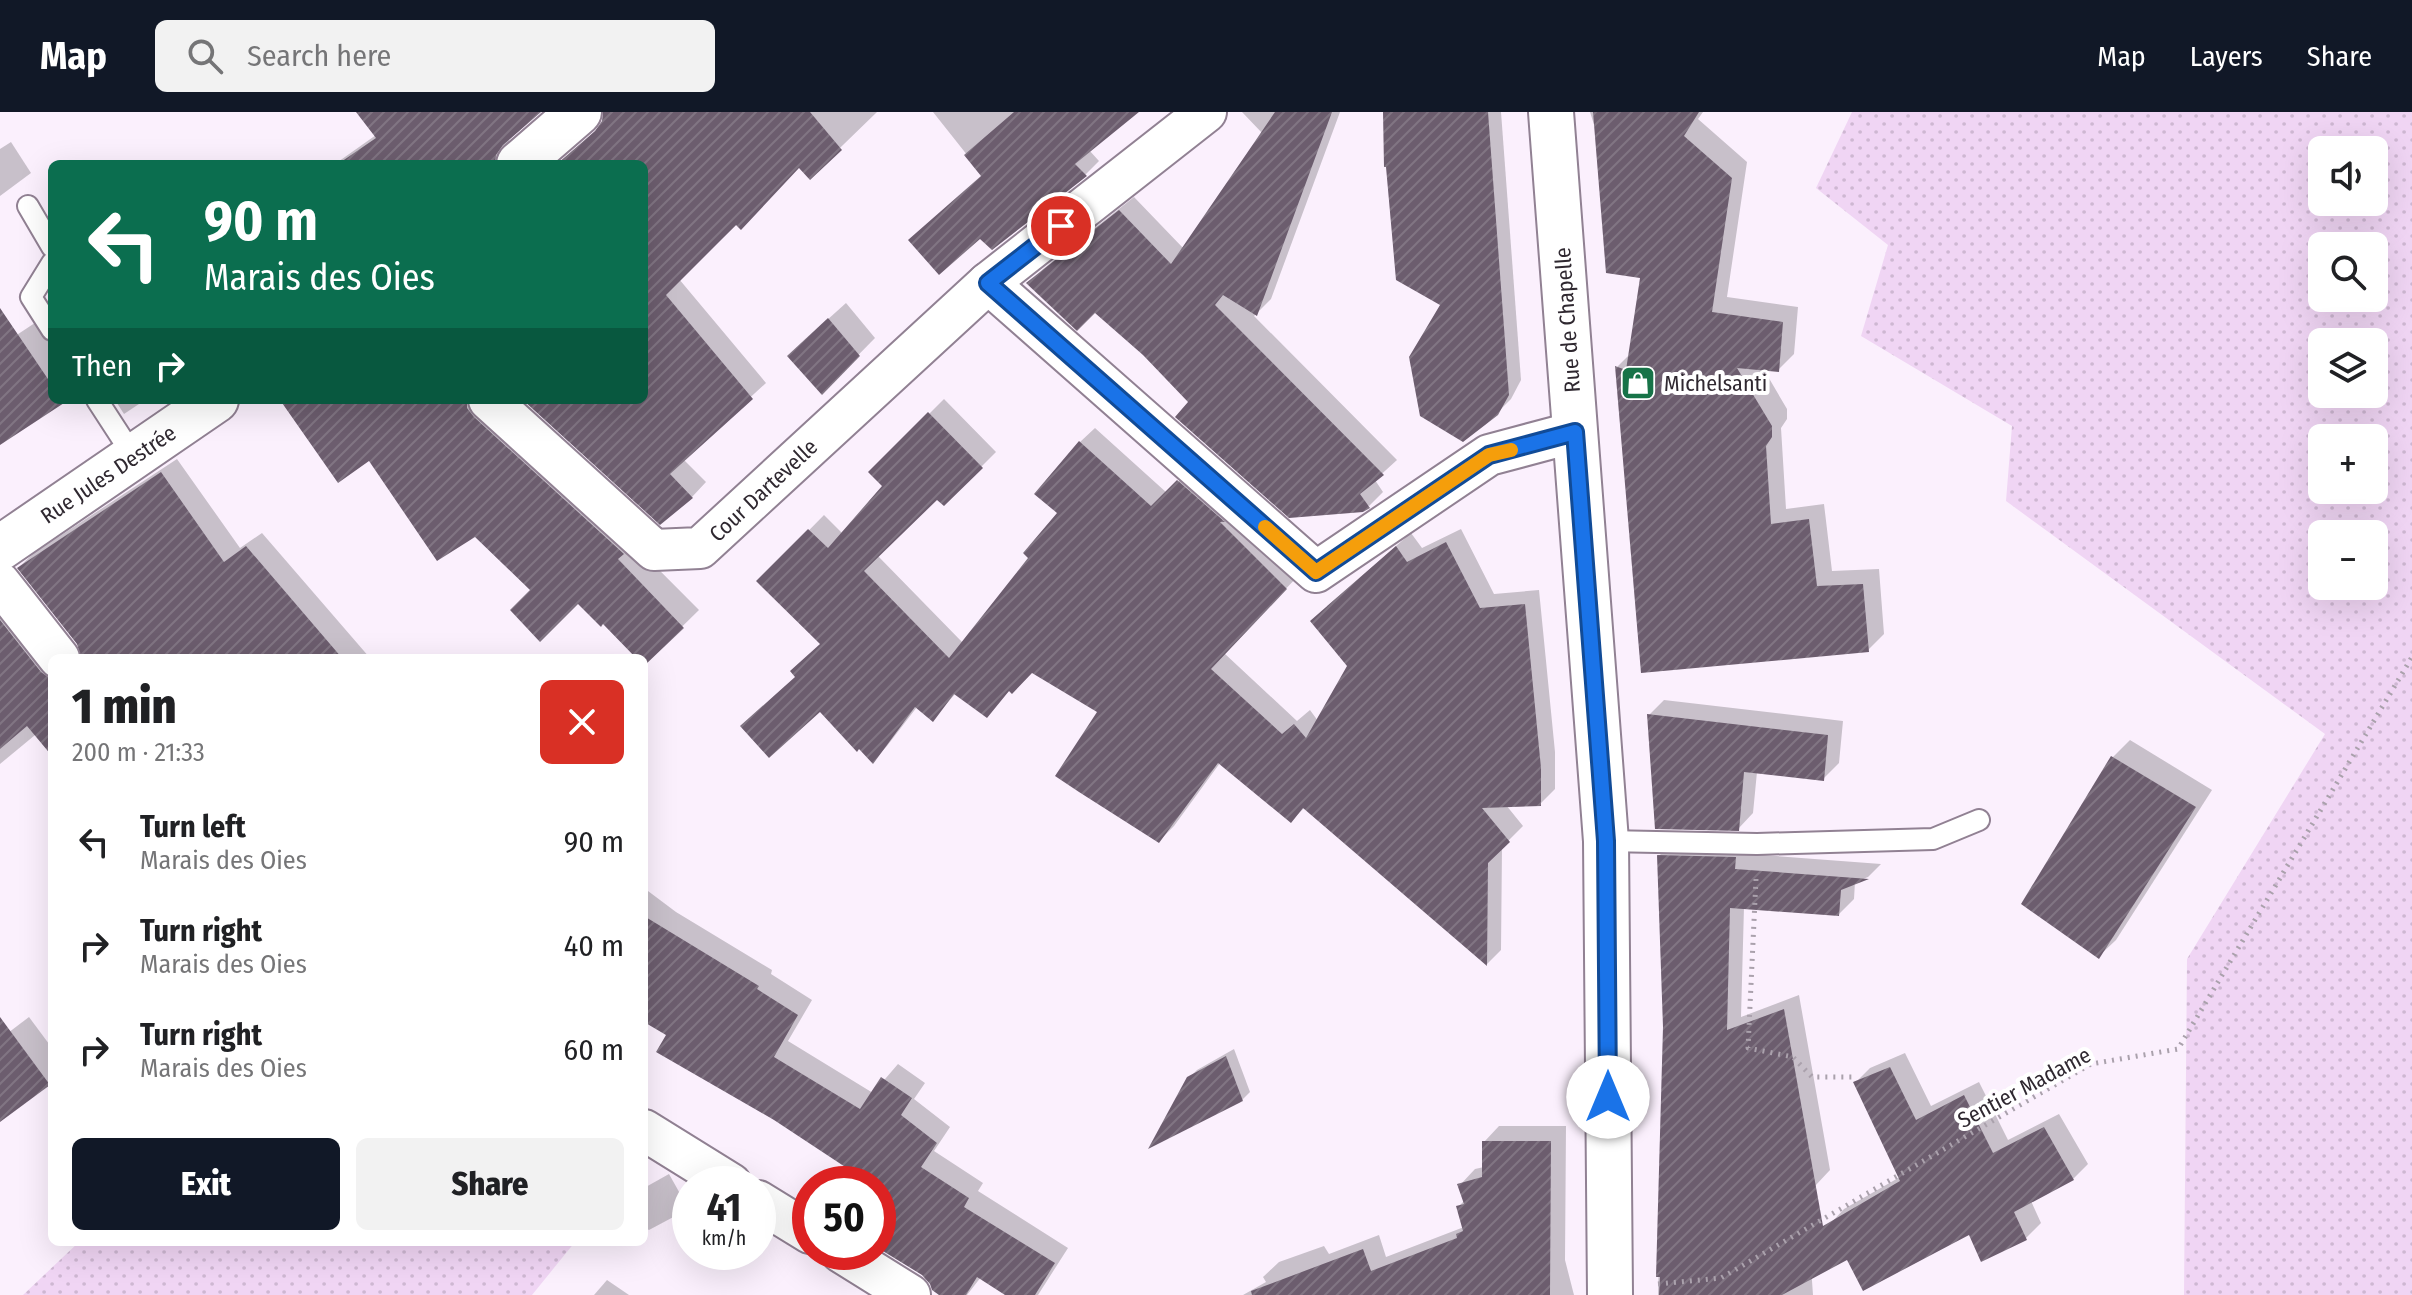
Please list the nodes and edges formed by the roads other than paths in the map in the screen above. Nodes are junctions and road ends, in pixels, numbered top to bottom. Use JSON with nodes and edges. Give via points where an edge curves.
{"nodes":[{"id":1,"x":579,"y":112,"type":"edge"},
{"id":2,"x":1206,"y":112,"type":"edge"},
{"id":3,"x":1551,"y":112,"type":"edge"},
{"id":4,"x":524,"y":160,"type":"edge"},
{"id":5,"x":28,"y":206,"type":"dead end"},
{"id":6,"x":48,"y":240,"type":"edge"},
{"id":7,"x":48,"y":269,"type":"edge"},
{"id":8,"x":988,"y":283,"type":"junction"},
{"id":9,"x":48,"y":324,"type":"edge"},
{"id":10,"x":100,"y":404,"type":"edge"},
{"id":11,"x":210,"y":404,"type":"edge"},
{"id":12,"x":493,"y":404,"type":"edge"},
{"id":13,"x":1575,"y":432,"type":"junction"},
{"id":14,"x":134,"y":457,"type":"junction"},
{"id":15,"x":0,"y":548,"type":"edge"},
{"id":16,"x":0,"y":583,"type":"edge"},
{"id":17,"x":56,"y":654,"type":"edge"},
{"id":18,"x":1979,"y":820,"type":"dead end"},
{"id":19,"x":1606,"y":841,"type":"junction"},
{"id":20,"x":648,"y":1132,"type":"edge"},
{"id":21,"x":702,"y":1166,"type":"edge"},
{"id":22,"x":870,"y":1270,"type":"edge"},
{"id":23,"x":1610,"y":1292,"type":"edge"},
{"id":24,"x":910,"y":1295,"type":"edge"}],
"edges":[{"from":1,"to":4,"type":"main road"},
{"from":2,"to":8,"type":"street","name":"Cour Dartevelle"},
{"from":3,"to":13,"type":"main road","name":"Rue de Chapelle"},
{"from":5,"to":6,"type":"lane"},
{"from":7,"to":9,"type":"lane","via":[[31,297]]},
{"from":8,"to":12,"type":"street","name":"Cour Dartevelle","via":[[700,548],[654,550]]},
{"from":8,"to":13,"type":"street","via":[[1316,572],[1489,455]]},
{"from":10,"to":14,"type":"lane"},
{"from":11,"to":14,"type":"main road","name":"Rue Jules Destrée"},
{"from":13,"to":19,"type":"main road","name":"Rue de Chapelle"},
{"from":14,"to":15,"type":"main road","name":"Rue Jules Destrée"},
{"from":16,"to":17,"type":"street"},
{"from":18,"to":19,"type":"lane","via":[[1933,839]]},
{"from":19,"to":23,"type":"main road","name":"Rue de Chapelle"},
{"from":20,"to":21,"type":"street"},
{"from":22,"to":24,"type":"street"}]}
